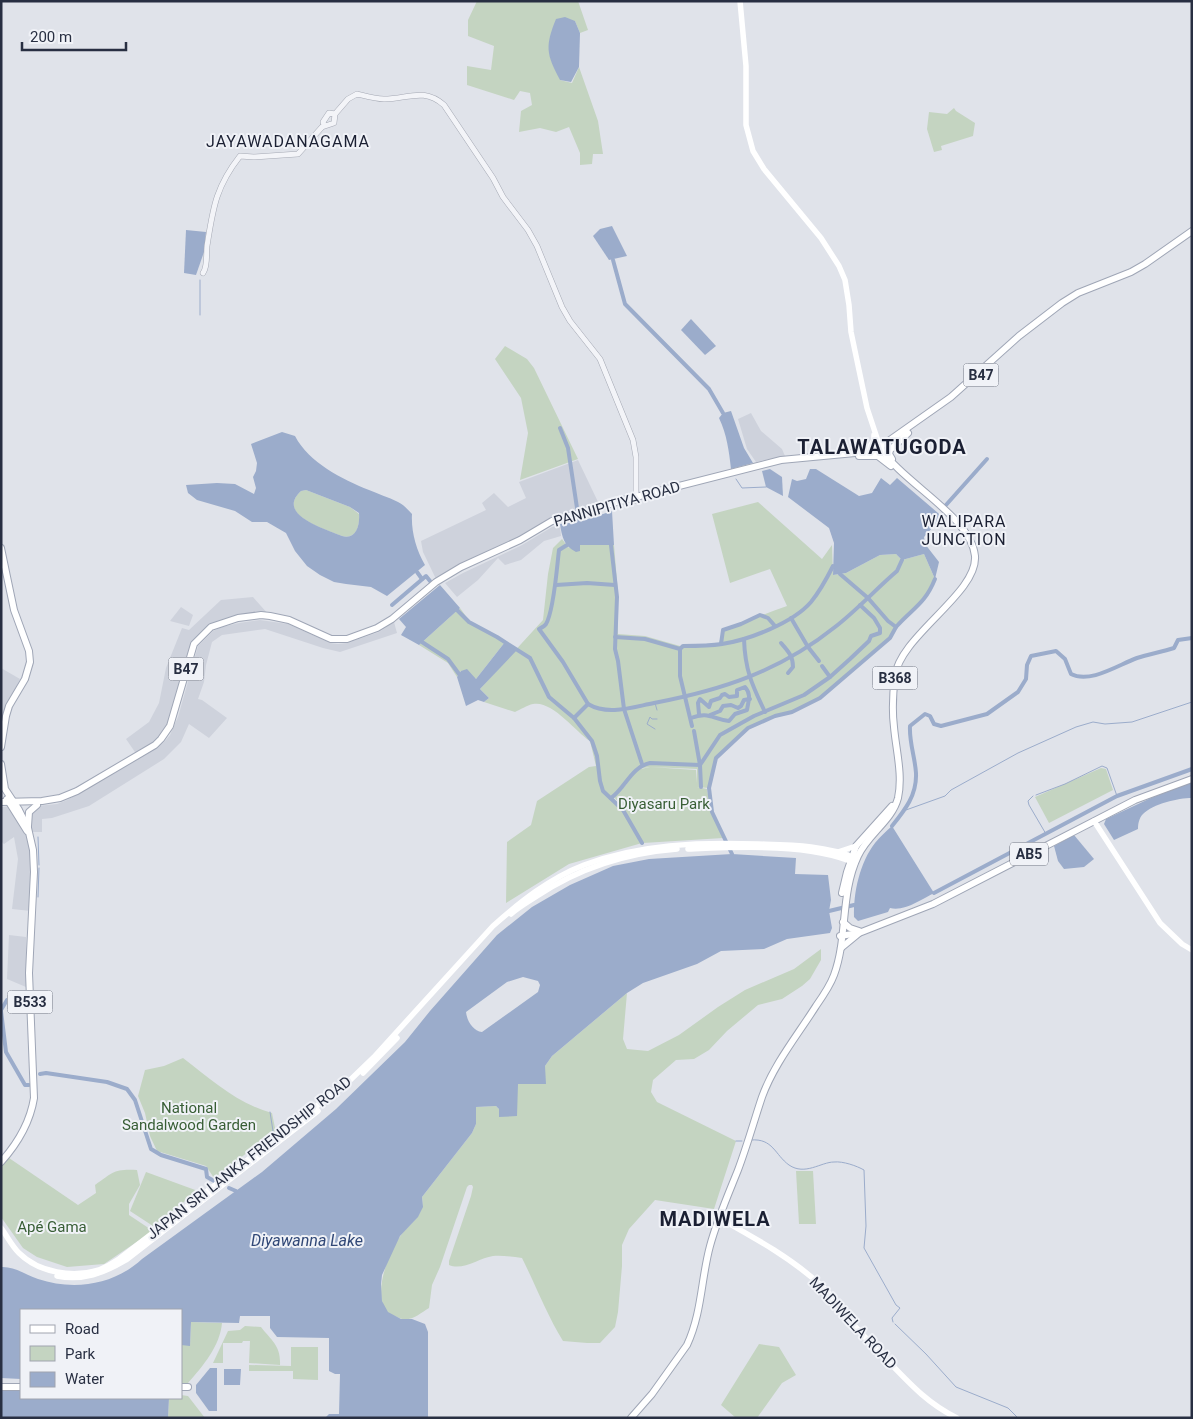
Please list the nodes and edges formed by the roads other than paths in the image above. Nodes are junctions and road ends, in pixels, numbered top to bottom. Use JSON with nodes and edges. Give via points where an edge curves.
{"nodes":[{"id":1,"x":740,"y":1,"type":"edge"},
{"id":2,"x":335,"y":114,"type":"junction"},
{"id":3,"x":324,"y":126,"type":"junction"},
{"id":4,"x":1192,"y":231,"type":"edge"},
{"id":5,"x":1192,"y":236,"type":"edge"},
{"id":6,"x":204,"y":273,"type":"dead end"},
{"id":7,"x":872,"y":423,"type":"junction"},
{"id":8,"x":908,"y":433,"type":"junction"},
{"id":9,"x":899,"y":434,"type":"junction"},
{"id":10,"x":881,"y":448,"type":"junction"},
{"id":11,"x":849,"y":453,"type":"junction"},
{"id":12,"x":859,"y":456,"type":"junction"},
{"id":13,"x":903,"y":474,"type":"junction"},
{"id":14,"x":636,"y":499,"type":"junction"},
{"id":15,"x":1,"y":548,"type":"edge"},
{"id":16,"x":1,"y":747,"type":"edge"},
{"id":17,"x":1,"y":764,"type":"edge"},
{"id":18,"x":1192,"y":779,"type":"edge"},
{"id":19,"x":1,"y":792,"type":"edge"},
{"id":20,"x":897,"y":799,"type":"junction"},
{"id":21,"x":1,"y":802,"type":"edge"},
{"id":22,"x":12,"y":803,"type":"junction"},
{"id":23,"x":1,"y":805,"type":"edge"},
{"id":24,"x":36,"y":805,"type":"junction"},
{"id":25,"x":1094,"y":821,"type":"junction"},
{"id":26,"x":29,"y":831,"type":"junction"},
{"id":27,"x":721,"y":846,"type":"junction"},
{"id":28,"x":856,"y":846,"type":"junction"},
{"id":29,"x":839,"y":854,"type":"junction"},
{"id":30,"x":853,"y":860,"type":"junction"},
{"id":31,"x":847,"y":872,"type":"junction"},
{"id":32,"x":844,"y":895,"type":"junction"},
{"id":33,"x":842,"y":913,"type":"junction"},
{"id":34,"x":843,"y":922,"type":"junction"},
{"id":35,"x":859,"y":932,"type":"junction"},
{"id":36,"x":840,"y":934,"type":"junction"},
{"id":37,"x":841,"y":948,"type":"junction"},
{"id":38,"x":1192,"y":950,"type":"edge"},
{"id":39,"x":837,"y":962,"type":"junction"},
{"id":40,"x":1,"y":1162,"type":"edge"},
{"id":41,"x":719,"y":1218,"type":"junction"},
{"id":42,"x":1,"y":1228,"type":"edge"},
{"id":43,"x":1,"y":1234,"type":"edge"},
{"id":44,"x":1,"y":1385,"type":"edge"},
{"id":45,"x":20,"y":1386,"type":"edge"},
{"id":46,"x":631,"y":1418,"type":"edge"},
{"id":47,"x":957,"y":1418,"type":"edge"}],
"edges":[{"from":1,"to":7,"type":"main road","via":[[746,66],[746,125],[753,151],[839,266],[845,280],[851,332]]},
{"from":2,"to":3,"type":"street","via":[[334,123]]},
{"from":2,"to":3,"type":"street","via":[[326,115]]},
{"from":2,"to":14,"type":"street","via":[[357,94],[382,99],[422,94],[444,105],[528,230],[562,308],[600,359],[633,440]]},
{"from":3,"to":6,"type":"street","via":[[298,154],[240,156],[222,181],[216,198]]},
{"from":4,"to":9,"type":"main road","name":"PANNIPITIYA ROAD","number":"B47","via":[[1146,264],[1062,302],[951,397]]},
{"from":5,"to":8,"type":"main road","name":"PANNIPITIYA ROAD","number":"B47","via":[[1136,275],[1094,290],[1064,306],[1021,339],[953,400]]},
{"from":7,"to":9,"type":"main road","via":[[882,440]]},
{"from":7,"to":10,"type":"main road"},
{"from":7,"to":11,"type":"main road","via":[[874,443]]},
{"from":8,"to":10,"type":"main road","name":"PANNIPITIYA ROAD","number":"B47"},
{"from":8,"to":13,"type":"main road","via":[[889,452]]},
{"from":9,"to":10,"type":"main road","name":"PANNIPITIYA ROAD","number":"B47"},
{"from":10,"to":11,"type":"main road","name":"PANNIPITIYA ROAD","number":"B47"},
{"from":10,"to":12,"type":"main road","name":"PANNIPITIYA ROAD","number":"B47"},
{"from":10,"to":13,"type":"main road","number":"B368"},
{"from":11,"to":14,"type":"main road","name":"PANNIPITIYA ROAD","number":"B47","via":[[781,460]]},
{"from":12,"to":13,"type":"main road","via":[[880,457]]},
{"from":12,"to":14,"type":"main road","name":"PANNIPITIYA ROAD","number":"B47","via":[[782,463]]},
{"from":13,"to":20,"type":"main road","number":"B368","via":[[966,531],[975,560],[967,582],[913,642],[897,668],[893,724],[899,773]]},
{"from":14,"to":22,"type":"main road","name":"PANNIPITIYA ROAD","number":"B47","via":[[552,521],[520,540],[461,567],[436,582],[392,619],[363,634],[338,640],[280,617],[260,615],[211,627],[194,644],[173,716],[161,739],[101,777],[60,798]]},
{"from":14,"to":24,"type":"main road","name":"PANNIPITIYA ROAD","number":"B47","via":[[551,526],[438,585],[379,632],[347,642],[330,642],[279,621],[260,619],[213,631],[195,652],[177,717],[164,742],[67,800]]},
{"from":15,"to":16,"type":"main road","via":[[14,610],[30,662],[25,679],[9,706]]},
{"from":17,"to":22,"type":"main road","via":[[4,788]]},
{"from":18,"to":25,"type":"main road","number":"AB5","via":[[1135,800]]},
{"from":19,"to":22,"type":"main road"},
{"from":20,"to":28,"type":"main road","number":"B368"},
{"from":20,"to":30,"type":"main road","number":"B368","via":[[891,814]]},
{"from":21,"to":22,"type":"main road","number":"B47"},
{"from":22,"to":23,"type":"main road","number":"B47"},
{"from":22,"to":24,"type":"main road","name":"PANNIPITIYA ROAD","number":"B47"},
{"from":22,"to":26,"type":"main road","number":"B533"},
{"from":24,"to":26,"type":"main road","via":[[29,812]]},
{"from":25,"to":35,"type":"main road","number":"AB5","via":[[933,904]]},
{"from":25,"to":38,"type":"main road","via":[[1160,923]]},
{"from":26,"to":40,"type":"main road","number":"B533","via":[[34,857],[29,973],[34,1098],[27,1127]]},
{"from":27,"to":29,"type":"main road","name":"JAPAN SRI LANKA FRIENDSHIP ROAD"},
{"from":27,"to":42,"type":"main road","name":"JAPAN SRI LANKA FRIENDSHIP ROAD","via":[[636,849],[583,865],[540,888],[493,926],[346,1085],[106,1267],[76,1274],[53,1271],[19,1253]]},
{"from":27,"to":43,"type":"main road","name":"JAPAN SRI LANKA FRIENDSHIP ROAD","via":[[657,851],[621,858],[584,870],[552,886],[514,912],[354,1081],[109,1270],[82,1278],[51,1274],[19,1256]]},
{"from":28,"to":29,"type":"main road"},
{"from":28,"to":30,"type":"main road","number":"B368"},
{"from":29,"to":30,"type":"main road","name":"JAPAN SRI LANKA FRIENDSHIP ROAD"},
{"from":29,"to":31,"type":"main road"},
{"from":30,"to":31,"type":"main road","number":"B368"},
{"from":30,"to":32,"type":"main road","number":"B368"},
{"from":31,"to":32,"type":"main road","number":"B368"},
{"from":32,"to":33,"type":"main road","number":"B368"},
{"from":33,"to":34,"type":"main road","number":"B368"},
{"from":33,"to":36,"type":"main road","number":"B368"},
{"from":34,"to":35,"type":"main road"},
{"from":34,"to":36,"type":"main road","number":"B368"},
{"from":35,"to":36,"type":"main road","number":"AB5"},
{"from":35,"to":37,"type":"main road"},
{"from":36,"to":37,"type":"main road","number":"B368"},
{"from":36,"to":39,"type":"main road","number":"B368"},
{"from":37,"to":39,"type":"main road","number":"B368"},
{"from":39,"to":41,"type":"main road","number":"B368","via":[[827,989],[770,1076]]},
{"from":41,"to":46,"type":"main road","number":"B368","via":[[708,1257],[698,1319],[688,1345]]},
{"from":41,"to":47,"type":"main road","name":"MADIWELA ROAD","via":[[804,1270],[825,1289],[912,1387],[935,1406]]},
{"from":44,"to":45,"type":"main road"}]}
